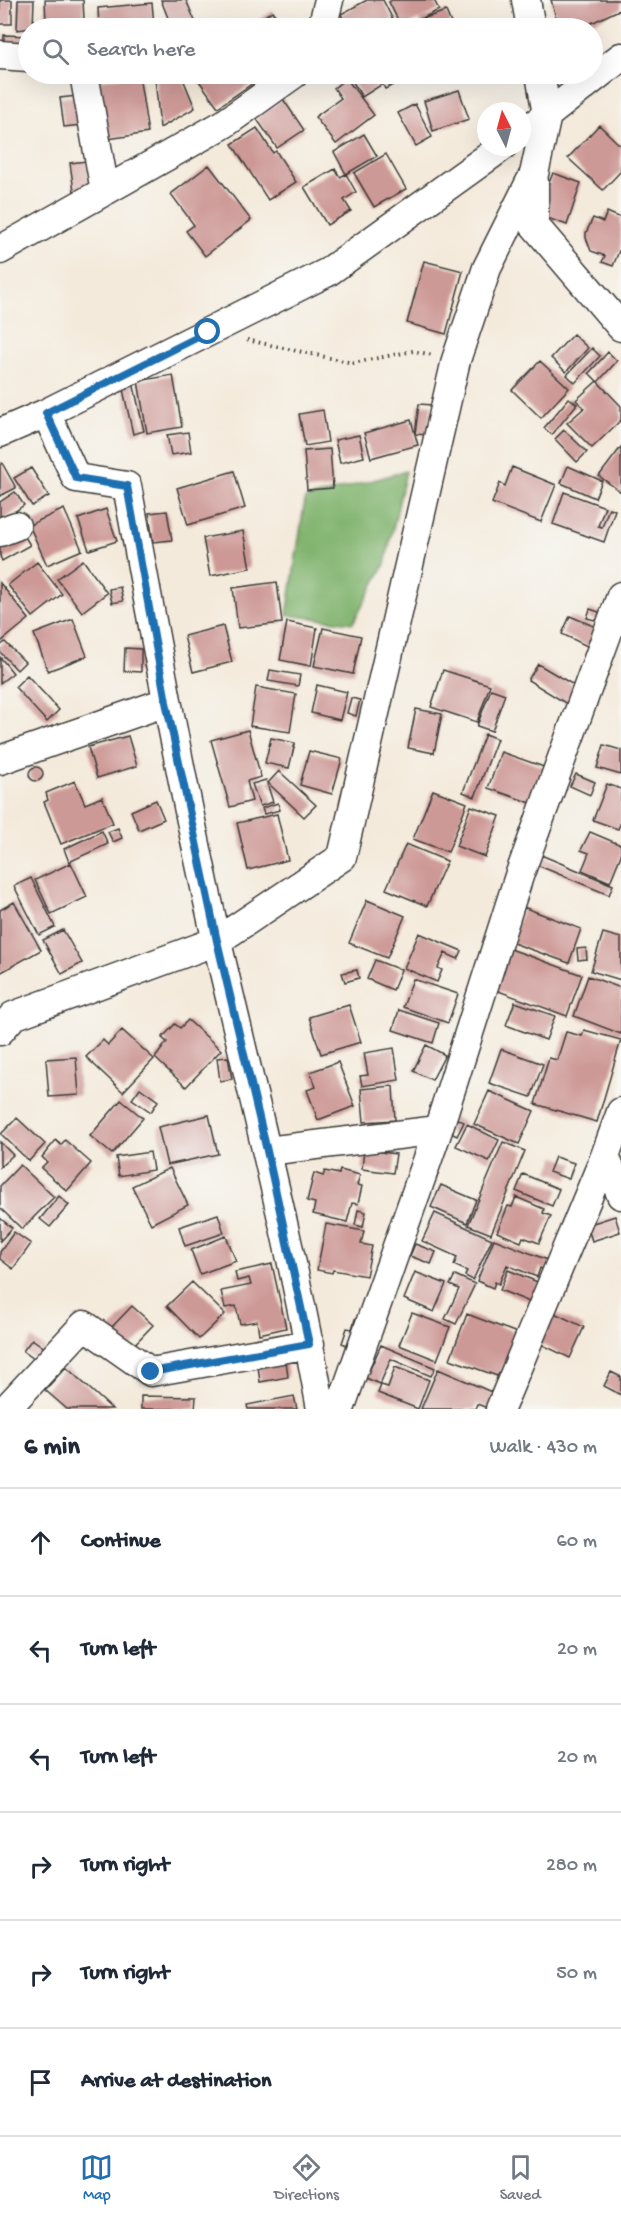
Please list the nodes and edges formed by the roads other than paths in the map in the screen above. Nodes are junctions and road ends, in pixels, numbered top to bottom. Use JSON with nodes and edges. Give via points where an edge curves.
{"nodes":[{"id":1,"x":329,"y":0,"type":"edge"},
{"id":2,"x":526,"y":0,"type":"edge"},
{"id":3,"x":324,"y":18,"type":"edge"},
{"id":4,"x":529,"y":18,"type":"edge"},
{"id":5,"x":0,"y":55,"type":"edge"},
{"id":6,"x":18,"y":56,"type":"edge"},
{"id":7,"x":621,"y":57,"type":"edge"},
{"id":8,"x":603,"y":71,"type":"edge"},
{"id":9,"x":86,"y":84,"type":"edge"},
{"id":10,"x":280,"y":84,"type":"edge"},
{"id":11,"x":542,"y":84,"type":"edge"},
{"id":12,"x":587,"y":84,"type":"edge"},
{"id":13,"x":547,"y":115,"type":"junction"},
{"id":14,"x":531,"y":127,"type":"edge"},
{"id":15,"x":489,"y":156,"type":"edge"},
{"id":16,"x":534,"y":174,"type":"junction"},
{"id":17,"x":105,"y":191,"type":"junction"},
{"id":18,"x":0,"y":250,"type":"edge"},
{"id":19,"x":621,"y":327,"type":"edge"},
{"id":20,"x":46,"y":413,"type":"junction"},
{"id":21,"x":0,"y":433,"type":"edge"},
{"id":22,"x":621,"y":597,"type":"edge"},
{"id":23,"x":166,"y":702,"type":"junction"},
{"id":24,"x":0,"y":760,"type":"edge"},
{"id":25,"x":217,"y":941,"type":"junction"},
{"id":26,"x":0,"y":1031,"type":"edge"},
{"id":27,"x":621,"y":1112,"type":"edge"},
{"id":28,"x":438,"y":1130,"type":"junction"},
{"id":29,"x":267,"y":1151,"type":"junction"},
{"id":30,"x":605,"y":1156,"type":"junction"},
{"id":31,"x":621,"y":1195,"type":"edge"},
{"id":32,"x":309,"y":1344,"type":"junction"},
{"id":33,"x":6,"y":1409,"type":"edge"},
{"id":34,"x":321,"y":1409,"type":"edge"},
{"id":35,"x":340,"y":1409,"type":"edge"},
{"id":36,"x":500,"y":1409,"type":"edge"}],
"edges":[{"from":1,"to":3,"type":"street"},
{"from":2,"to":4,"type":"street"},
{"from":5,"to":6,"type":"street"},
{"from":7,"to":8,"type":"street"},
{"from":9,"to":17,"type":"street"},
{"from":10,"to":17,"type":"street","via":[[224,124]]},
{"from":11,"to":13,"type":"street"},
{"from":12,"to":13,"type":"street"},
{"from":13,"to":14,"type":"street"},
{"from":13,"to":16,"type":"street"},
{"from":15,"to":20,"type":"street","via":[[328,272]]},
{"from":16,"to":19,"type":"street","via":[[534,225]]},
{"from":16,"to":25,"type":"street","via":[[487,268],[456,360],[342,857]]},
{"from":17,"to":18,"type":"street"},
{"from":20,"to":21,"type":"street"},
{"from":20,"to":23,"type":"street","via":[[76,478],[127,486]]},
{"from":22,"to":28,"type":"street","via":[[519,876]]},
{"from":23,"to":24,"type":"street"},
{"from":23,"to":25,"type":"street"},
{"from":25,"to":26,"type":"street","via":[[13,1016]]},
{"from":25,"to":29,"type":"street"},
{"from":27,"to":30,"type":"street"},
{"from":28,"to":29,"type":"street"},
{"from":28,"to":35,"type":"street"},
{"from":29,"to":32,"type":"street"},
{"from":30,"to":31,"type":"street"},
{"from":30,"to":36,"type":"street"},
{"from":32,"to":33,"type":"street","via":[[151,1372],[84,1325]]},
{"from":32,"to":34,"type":"street"}]}
